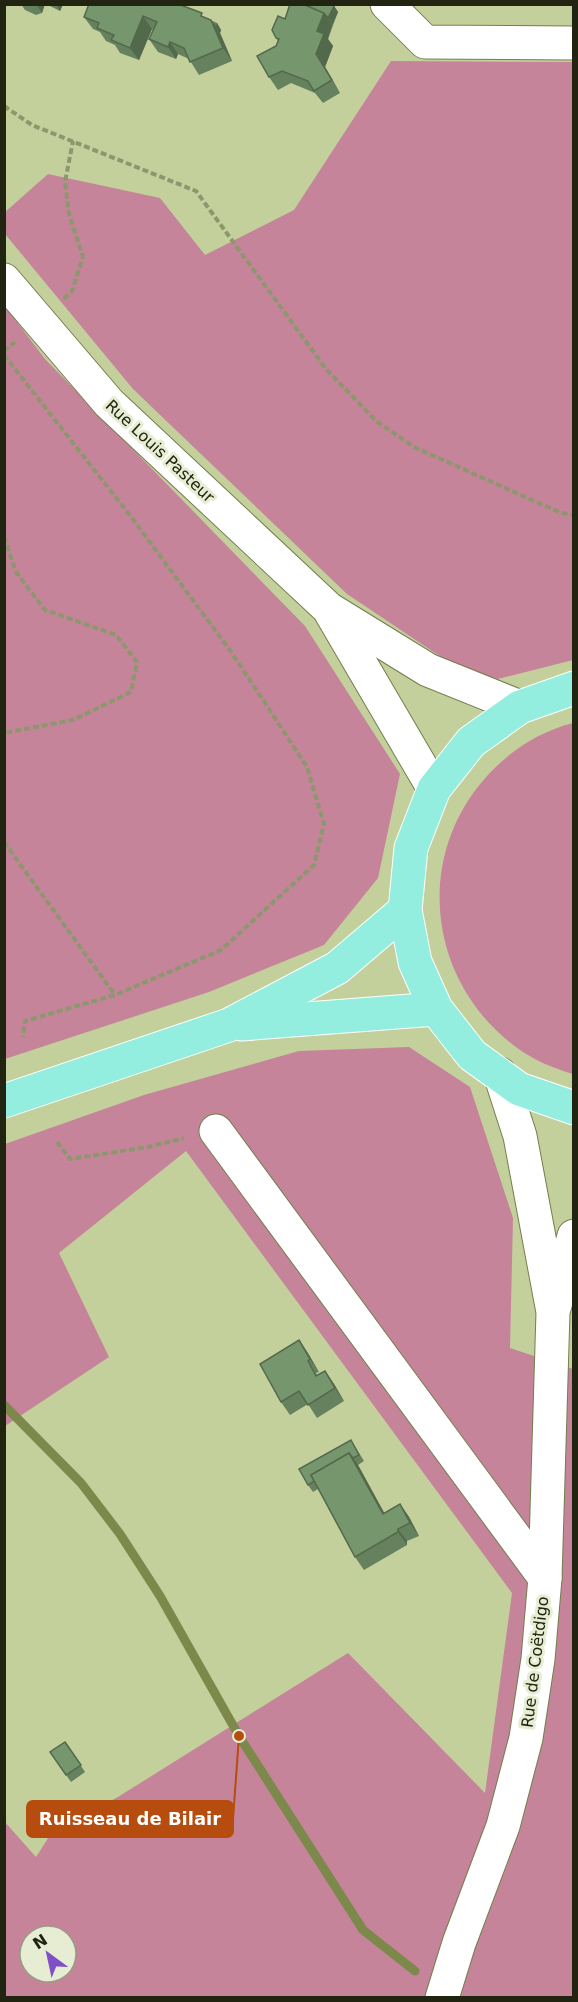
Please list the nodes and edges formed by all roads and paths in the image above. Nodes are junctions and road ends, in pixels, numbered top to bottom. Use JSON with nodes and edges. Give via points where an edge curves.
{"nodes":[{"id":1,"x":387,"y":4,"type":"edge"},
{"id":2,"x":573,"y":43,"type":"edge"},
{"id":3,"x":4,"y":106,"type":"edge"},
{"id":4,"x":74,"y":141,"type":"junction"},
{"id":5,"x":4,"y":280,"type":"edge"},
{"id":6,"x":39,"y":321,"type":"junction"},
{"id":7,"x":4,"y":353,"type":"edge"},
{"id":8,"x":573,"y":515,"type":"edge"},
{"id":9,"x":4,"y":537,"type":"edge"},
{"id":10,"x":329,"y":609,"type":"junction"},
{"id":11,"x":573,"y":688,"type":"edge"},
{"id":12,"x":520,"y":707,"type":"junction"},
{"id":13,"x":4,"y":733,"type":"edge"},
{"id":14,"x":434,"y":789,"type":"junction"},
{"id":15,"x":4,"y":842,"type":"edge"},
{"id":16,"x":405,"y":910,"type":"junction"},
{"id":17,"x":116,"y":995,"type":"junction"},
{"id":18,"x":436,"y":1010,"type":"junction"},
{"id":19,"x":228,"y":1025,"type":"junction"},
{"id":20,"x":23,"y":1037,"type":"dead end"},
{"id":21,"x":500,"y":1074,"type":"junction"},
{"id":22,"x":4,"y":1101,"type":"edge"},
{"id":23,"x":573,"y":1108,"type":"edge"},
{"id":24,"x":216,"y":1131,"type":"joint"},
{"id":25,"x":57,"y":1142,"type":"dead end"},
{"id":26,"x":573,"y":1236,"type":"edge"},
{"id":27,"x":553,"y":1312,"type":"junction"},
{"id":28,"x":544,"y":1578,"type":"junction"},
{"id":29,"x":442,"y":1998,"type":"edge"}],
"edges":[{"from":1,"to":2,"type":"street","via":[[425,42]]},
{"from":3,"to":4,"type":"path","via":[[32,125]]},
{"from":4,"to":6,"type":"path","via":[[65,182],[69,214],[83,257],[72,291]]},
{"from":4,"to":8,"type":"path","via":[[196,191],[326,369],[376,421],[414,447]]},
{"from":5,"to":6,"type":"street","name":"Rue Louis Pasteur"},
{"from":6,"to":7,"type":"path"},
{"from":6,"to":10,"type":"street","name":"Rue Louis Pasteur","via":[[109,404]]},
{"from":7,"to":17,"type":"path","via":[[232,653],[307,767],[324,824],[314,865],[221,950]]},
{"from":9,"to":13,"type":"path","via":[[16,572],[45,610],[116,635],[137,662],[131,692],[73,720]]},
{"from":10,"to":12,"type":"street","name":"Rue Louis Pasteur","via":[[428,670]]},
{"from":10,"to":14,"type":"street","name":"Rue Louis Pasteur"},
{"from":11,"to":12,"type":"main road"},
{"from":12,"to":14,"type":"main road","via":[[471,742]]},
{"from":14,"to":16,"type":"main road","via":[[411,848]]},
{"from":15,"to":17,"type":"path"},
{"from":16,"to":18,"type":"main road","via":[[415,962]]},
{"from":16,"to":19,"type":"main road","via":[[337,968]]},
{"from":17,"to":20,"type":"path","via":[[25,1021]]},
{"from":18,"to":19,"type":"main road"},
{"from":18,"to":21,"type":"main road","via":[[472,1055]]},
{"from":19,"to":22,"type":"main road"},
{"from":21,"to":23,"type":"main road","via":[[519,1089]]},
{"from":21,"to":27,"type":"street","name":"Rue de Coëtdigo","via":[[520,1136]]},
{"from":24,"to":25,"type":"path","via":[[70,1159]]},
{"from":24,"to":28,"type":"street"},
{"from":26,"to":27,"type":"street","name":"Rue de Coëtdigo"},
{"from":27,"to":28,"type":"street","name":"Rue de Coëtdigo"},
{"from":28,"to":29,"type":"street","name":"Rue de Coëtdigo","via":[[538,1659],[526,1738],[502,1826]]}]}
